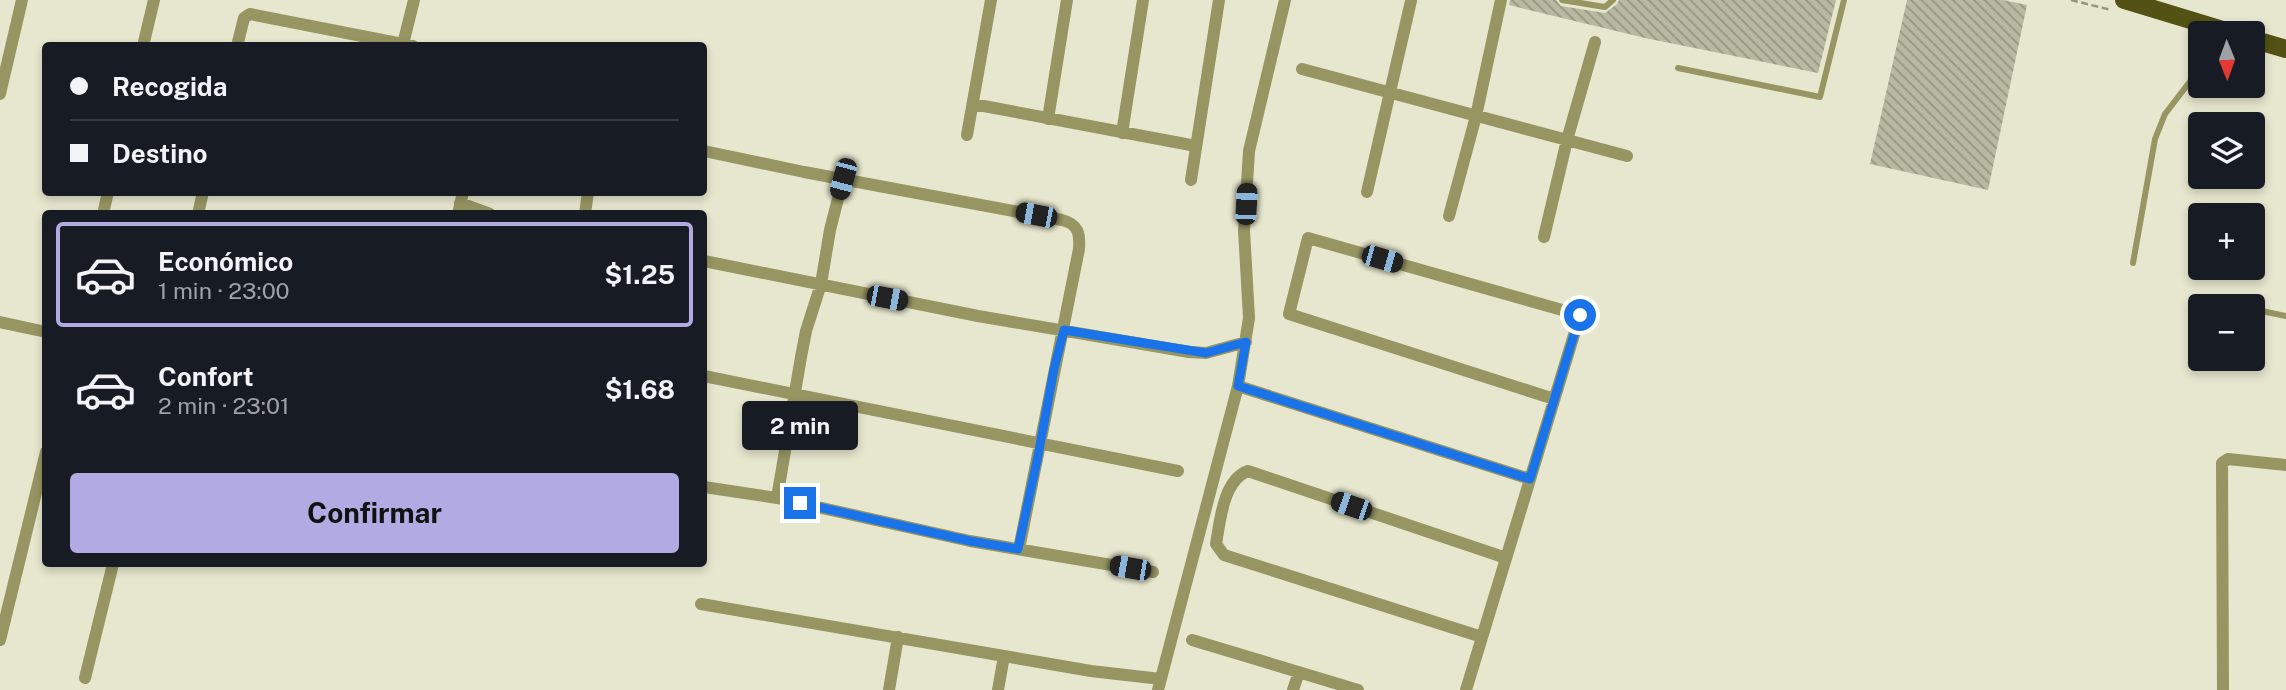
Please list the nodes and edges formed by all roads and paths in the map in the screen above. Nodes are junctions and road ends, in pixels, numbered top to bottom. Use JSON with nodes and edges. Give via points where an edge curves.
{"nodes":[{"id":1,"x":22,"y":0,"type":"edge"},
{"id":2,"x":154,"y":0,"type":"edge"},
{"id":3,"x":414,"y":0,"type":"edge"},
{"id":4,"x":991,"y":0,"type":"edge"},
{"id":5,"x":1067,"y":0,"type":"edge"},
{"id":6,"x":1143,"y":0,"type":"edge"},
{"id":7,"x":1219,"y":0,"type":"edge"},
{"id":8,"x":1286,"y":0,"type":"edge"},
{"id":9,"x":1501,"y":0,"type":"edge"},
{"id":10,"x":1563,"y":0,"type":"edge"},
{"id":11,"x":1613,"y":0,"type":"edge"},
{"id":12,"x":1844,"y":0,"type":"edge"},
{"id":13,"x":2124,"y":0,"type":"edge"},
{"id":14,"x":1411,"y":1,"type":"edge"},
{"id":15,"x":1573,"y":1,"type":"edge"},
{"id":16,"x":2188,"y":23,"type":"edge"},
{"id":17,"x":144,"y":42,"type":"edge"},
{"id":18,"x":238,"y":42,"type":"edge"},
{"id":19,"x":393,"y":42,"type":"edge"},
{"id":20,"x":408,"y":42,"type":"edge"},
{"id":21,"x":1595,"y":42,"type":"dead end"},
{"id":22,"x":2265,"y":43,"type":"edge"},
{"id":23,"x":2286,"y":49,"type":"edge"},
{"id":24,"x":3,"y":65,"type":"edge"},
{"id":25,"x":1678,"y":68,"type":"dead end"},
{"id":26,"x":1302,"y":69,"type":"dead end"},
{"id":27,"x":2188,"y":84,"type":"edge"},
{"id":28,"x":1390,"y":93,"type":"junction"},
{"id":29,"x":0,"y":94,"type":"edge"},
{"id":30,"x":973,"y":104,"type":"junction"},
{"id":31,"x":1476,"y":116,"type":"junction"},
{"id":32,"x":1048,"y":119,"type":"junction"},
{"id":33,"x":1122,"y":132,"type":"junction"},
{"id":34,"x":967,"y":135,"type":"dead end"},
{"id":35,"x":1567,"y":140,"type":"junction"},
{"id":36,"x":1196,"y":146,"type":"junction"},
{"id":37,"x":707,"y":152,"type":"edge"},
{"id":38,"x":1627,"y":156,"type":"dead end"},
{"id":39,"x":843,"y":179,"type":"junction"},
{"id":40,"x":1191,"y":180,"type":"dead end"},
{"id":41,"x":1367,"y":192,"type":"dead end"},
{"id":42,"x":460,"y":203,"type":"edge"},
{"id":43,"x":479,"y":210,"type":"edge"},
{"id":44,"x":1449,"y":216,"type":"dead end"},
{"id":45,"x":1544,"y":237,"type":"dead end"},
{"id":46,"x":707,"y":262,"type":"edge"},
{"id":47,"x":2133,"y":263,"type":"dead end"},
{"id":48,"x":821,"y":284,"type":"junction"},
{"id":49,"x":2265,"y":312,"type":"edge"},
{"id":50,"x":2286,"y":316,"type":"edge"},
{"id":51,"x":0,"y":322,"type":"edge"},
{"id":52,"x":1064,"y":330,"type":"junction"},
{"id":53,"x":42,"y":331,"type":"edge"},
{"id":54,"x":1246,"y":342,"type":"junction"},
{"id":55,"x":707,"y":377,"type":"edge"},
{"id":56,"x":1238,"y":386,"type":"junction"},
{"id":57,"x":796,"y":396,"type":"junction"},
{"id":58,"x":1554,"y":399,"type":"junction"},
{"id":59,"x":1041,"y":444,"type":"junction"},
{"id":60,"x":2286,"y":465,"type":"edge"},
{"id":61,"x":42,"y":468,"type":"edge"},
{"id":62,"x":1178,"y":471,"type":"dead end"},
{"id":63,"x":1530,"y":479,"type":"junction"},
{"id":64,"x":707,"y":487,"type":"edge"},
{"id":65,"x":777,"y":498,"type":"junction"},
{"id":66,"x":1018,"y":549,"type":"junction"},
{"id":67,"x":1506,"y":558,"type":"junction"},
{"id":68,"x":112,"y":567,"type":"edge"},
{"id":69,"x":1153,"y":572,"type":"dead end"},
{"id":70,"x":701,"y":604,"type":"dead end"},
{"id":71,"x":1482,"y":636,"type":"junction"},
{"id":72,"x":898,"y":637,"type":"junction"},
{"id":73,"x":0,"y":640,"type":"edge"},
{"id":74,"x":1192,"y":640,"type":"dead end"},
{"id":75,"x":1004,"y":656,"type":"junction"},
{"id":76,"x":1299,"y":672,"type":"junction"},
{"id":77,"x":85,"y":678,"type":"dead end"},
{"id":78,"x":1160,"y":684,"type":"edge"},
{"id":79,"x":889,"y":690,"type":"edge"},
{"id":80,"x":998,"y":690,"type":"edge"},
{"id":81,"x":1293,"y":690,"type":"edge"},
{"id":82,"x":1358,"y":690,"type":"edge"},
{"id":83,"x":1466,"y":690,"type":"edge"},
{"id":84,"x":2223,"y":690,"type":"edge"}],
"edges":[{"from":1,"to":24,"type":"street"},
{"from":2,"to":17,"type":"street"},
{"from":3,"to":20,"type":"street"},
{"from":4,"to":30,"type":"street"},
{"from":5,"to":32,"type":"street"},
{"from":6,"to":33,"type":"street"},
{"from":7,"to":36,"type":"street"},
{"from":8,"to":54,"type":"street","via":[[1250,151],[1244,230]]},
{"from":9,"to":31,"type":"street"},
{"from":10,"to":15,"type":"lane"},
{"from":11,"to":15,"type":"lane","via":[[1605,7]]},
{"from":12,"to":25,"type":"lane","via":[[1820,97]]},
{"from":13,"to":16,"type":"main road"},
{"from":14,"to":28,"type":"street"},
{"from":18,"to":19,"type":"street","via":[[244,19],[250,14]]},
{"from":21,"to":35,"type":"street"},
{"from":22,"to":23,"type":"main road"},
{"from":24,"to":29,"type":"street"},
{"from":26,"to":28,"type":"street"},
{"from":27,"to":47,"type":"lane","via":[[2165,114],[2155,139]]},
{"from":28,"to":31,"type":"street"},
{"from":28,"to":41,"type":"street"},
{"from":30,"to":32,"type":"street"},
{"from":30,"to":34,"type":"street"},
{"from":31,"to":35,"type":"street"},
{"from":31,"to":44,"type":"street"},
{"from":32,"to":33,"type":"street"},
{"from":33,"to":36,"type":"street"},
{"from":35,"to":38,"type":"street"},
{"from":35,"to":45,"type":"street"},
{"from":36,"to":40,"type":"street"},
{"from":37,"to":39,"type":"street"},
{"from":39,"to":48,"type":"street"},
{"from":39,"to":52,"type":"street","via":[[1073,225],[1080,238]]},
{"from":42,"to":43,"type":"street"},
{"from":46,"to":48,"type":"street"},
{"from":48,"to":52,"type":"street"},
{"from":48,"to":57,"type":"street","via":[[806,331]]},
{"from":49,"to":50,"type":"lane"},
{"from":51,"to":53,"type":"street"},
{"from":52,"to":54,"type":"street","via":[[1206,353]]},
{"from":52,"to":59,"type":"street"},
{"from":54,"to":56,"type":"street"},
{"from":55,"to":57,"type":"street"},
{"from":56,"to":63,"type":"street"},
{"from":56,"to":78,"type":"street"},
{"from":57,"to":59,"type":"street"},
{"from":57,"to":65,"type":"street"},
{"from":58,"to":58,"type":"street","via":[[1580,315],[1308,239],[1289,314]]},
{"from":58,"to":63,"type":"street"},
{"from":59,"to":62,"type":"street"},
{"from":59,"to":66,"type":"street"},
{"from":60,"to":84,"type":"street","via":[[2228,459],[2222,463]]},
{"from":61,"to":73,"type":"street"},
{"from":63,"to":67,"type":"street"},
{"from":64,"to":65,"type":"street"},
{"from":65,"to":66,"type":"street"},
{"from":66,"to":69,"type":"street"},
{"from":67,"to":71,"type":"street"},
{"from":67,"to":71,"type":"street","via":[[1248,471],[1235,479],[1228,492],[1216,544],[1224,555]]},
{"from":68,"to":77,"type":"street"},
{"from":70,"to":72,"type":"street"},
{"from":71,"to":83,"type":"street"},
{"from":72,"to":75,"type":"street"},
{"from":72,"to":79,"type":"street"},
{"from":74,"to":76,"type":"street"},
{"from":75,"to":78,"type":"street"},
{"from":75,"to":80,"type":"street"},
{"from":76,"to":81,"type":"street"},
{"from":76,"to":82,"type":"street"}]}
